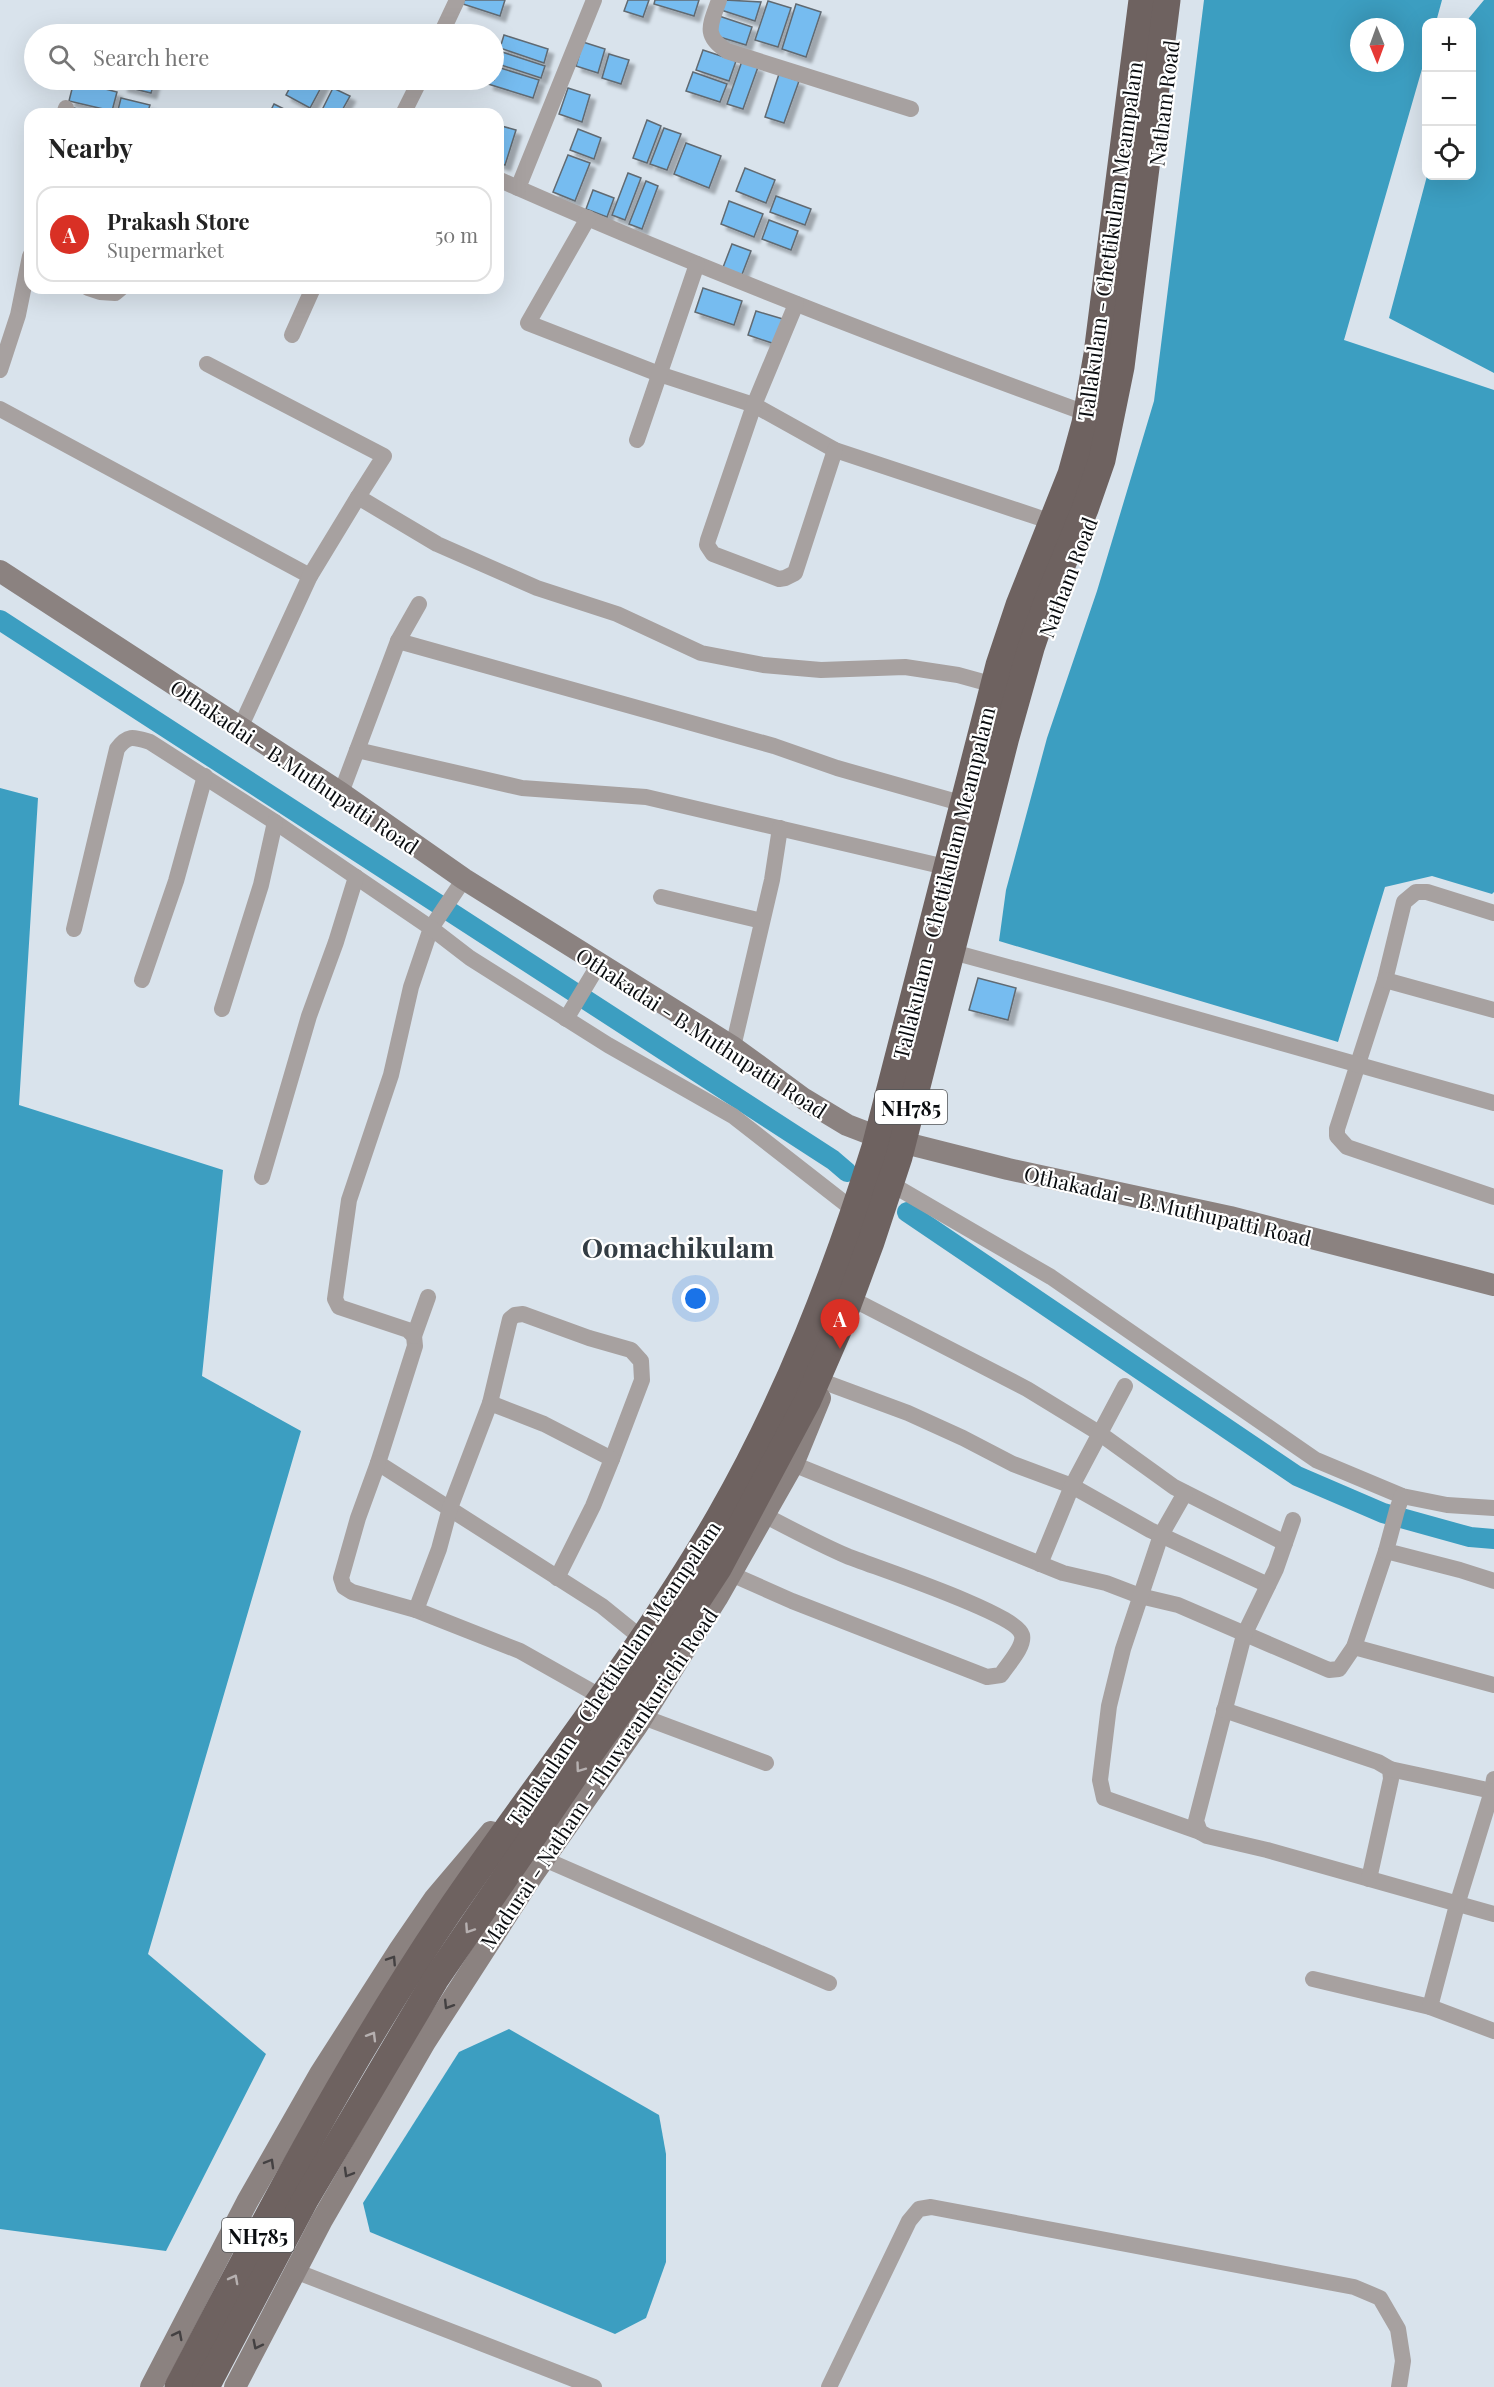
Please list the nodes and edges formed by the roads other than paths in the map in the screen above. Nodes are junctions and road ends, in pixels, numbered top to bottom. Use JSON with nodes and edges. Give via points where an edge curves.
{"nodes":[{"id":1,"x":457,"y":0,"type":"edge"},
{"id":2,"x":594,"y":0,"type":"edge"},
{"id":3,"x":719,"y":0,"type":"edge"},
{"id":4,"x":1134,"y":0,"type":"edge"},
{"id":5,"x":1142,"y":0,"type":"edge"},
{"id":6,"x":1167,"y":0,"type":"edge"},
{"id":7,"x":1176,"y":0,"type":"edge"},
{"id":8,"x":446,"y":24,"type":"edge"},
{"id":9,"x":415,"y":90,"type":"edge"},
{"id":10,"x":406,"y":108,"type":"edge"},
{"id":11,"x":911,"y":109,"type":"dead end"},
{"id":12,"x":504,"y":182,"type":"edge"},
{"id":13,"x":518,"y":188,"type":"junction"},
{"id":14,"x":588,"y":218,"type":"junction"},
{"id":15,"x":698,"y":264,"type":"junction"},
{"id":16,"x":24,"y":287,"type":"edge"},
{"id":17,"x":311,"y":294,"type":"edge"},
{"id":18,"x":796,"y":304,"type":"junction"},
{"id":19,"x":292,"y":335,"type":"dead end"},
{"id":20,"x":207,"y":364,"type":"dead end"},
{"id":21,"x":0,"y":370,"type":"edge"},
{"id":22,"x":659,"y":374,"type":"junction"},
{"id":23,"x":754,"y":405,"type":"junction"},
{"id":24,"x":0,"y":409,"type":"edge"},
{"id":25,"x":1080,"y":411,"type":"junction"},
{"id":26,"x":637,"y":440,"type":"dead end"},
{"id":27,"x":835,"y":450,"type":"junction"},
{"id":28,"x":358,"y":497,"type":"junction"},
{"id":29,"x":1046,"y":520,"type":"junction"},
{"id":30,"x":0,"y":571,"type":"edge"},
{"id":31,"x":310,"y":576,"type":"junction"},
{"id":32,"x":419,"y":604,"type":"dead end"},
{"id":33,"x":398,"y":640,"type":"junction"},
{"id":34,"x":987,"y":683,"type":"junction"},
{"id":35,"x":240,"y":728,"type":"junction"},
{"id":36,"x":357,"y":750,"type":"junction"},
{"id":37,"x":205,"y":776,"type":"junction"},
{"id":38,"x":341,"y":794,"type":"junction"},
{"id":39,"x":957,"y":802,"type":"junction"},
{"id":40,"x":275,"y":822,"type":"junction"},
{"id":41,"x":780,"y":828,"type":"junction"},
{"id":42,"x":941,"y":866,"type":"junction"},
{"id":43,"x":356,"y":877,"type":"junction"},
{"id":44,"x":464,"y":879,"type":"junction"},
{"id":45,"x":661,"y":897,"type":"dead end"},
{"id":46,"x":1494,"y":913,"type":"edge"},
{"id":47,"x":440,"y":915,"type":"junction"},
{"id":48,"x":762,"y":921,"type":"junction"},
{"id":49,"x":74,"y":929,"type":"dead end"},
{"id":50,"x":960,"y":954,"type":"junction"},
{"id":51,"x":599,"y":964,"type":"junction"},
{"id":52,"x":142,"y":980,"type":"dead end"},
{"id":53,"x":1385,"y":980,"type":"junction"},
{"id":54,"x":575,"y":1005,"type":"junction"},
{"id":55,"x":222,"y":1009,"type":"dead end"},
{"id":56,"x":1494,"y":1010,"type":"edge"},
{"id":57,"x":733,"y":1047,"type":"junction"},
{"id":58,"x":1357,"y":1064,"type":"junction"},
{"id":59,"x":1494,"y":1103,"type":"edge"},
{"id":60,"x":873,"y":1135,"type":"junction"},
{"id":61,"x":910,"y":1145,"type":"junction"},
{"id":62,"x":262,"y":1177,"type":"dead end"},
{"id":63,"x":898,"y":1188,"type":"junction"},
{"id":64,"x":1494,"y":1197,"type":"edge"},
{"id":65,"x":851,"y":1208,"type":"junction"},
{"id":66,"x":1494,"y":1285,"type":"edge"},
{"id":67,"x":428,"y":1297,"type":"dead end"},
{"id":68,"x":858,"y":1302,"type":"junction"},
{"id":69,"x":414,"y":1336,"type":"junction"},
{"id":70,"x":827,"y":1383,"type":"junction"},
{"id":71,"x":1125,"y":1386,"type":"dead end"},
{"id":72,"x":490,"y":1403,"type":"junction"},
{"id":73,"x":1098,"y":1433,"type":"junction"},
{"id":74,"x":612,"y":1459,"type":"junction"},
{"id":75,"x":378,"y":1463,"type":"junction"},
{"id":76,"x":793,"y":1464,"type":"junction"},
{"id":77,"x":1072,"y":1486,"type":"junction"},
{"id":78,"x":1185,"y":1493,"type":"junction"},
{"id":79,"x":1400,"y":1503,"type":"junction"},
{"id":80,"x":450,"y":1508,"type":"junction"},
{"id":81,"x":1494,"y":1508,"type":"edge"},
{"id":82,"x":764,"y":1515,"type":"junction"},
{"id":83,"x":1293,"y":1520,"type":"dead end"},
{"id":84,"x":1161,"y":1535,"type":"junction"},
{"id":85,"x":1285,"y":1543,"type":"junction"},
{"id":86,"x":1386,"y":1551,"type":"junction"},
{"id":87,"x":1040,"y":1564,"type":"junction"},
{"id":88,"x":731,"y":1574,"type":"junction"},
{"id":89,"x":556,"y":1578,"type":"junction"},
{"id":90,"x":1494,"y":1581,"type":"edge"},
{"id":91,"x":1268,"y":1585,"type":"junction"},
{"id":92,"x":1140,"y":1596,"type":"junction"},
{"id":93,"x":416,"y":1610,"type":"junction"},
{"id":94,"x":1244,"y":1635,"type":"junction"},
{"id":95,"x":639,"y":1636,"type":"junction"},
{"id":96,"x":1354,"y":1647,"type":"junction"},
{"id":97,"x":1494,"y":1685,"type":"edge"},
{"id":98,"x":598,"y":1695,"type":"junction"},
{"id":99,"x":1224,"y":1710,"type":"junction"},
{"id":100,"x":643,"y":1717,"type":"junction"},
{"id":101,"x":766,"y":1763,"type":"dead end"},
{"id":102,"x":1390,"y":1769,"type":"junction"},
{"id":103,"x":1493,"y":1787,"type":"edge"},
{"id":104,"x":1200,"y":1832,"type":"junction"},
{"id":105,"x":544,"y":1859,"type":"junction"},
{"id":106,"x":1369,"y":1879,"type":"junction"},
{"id":107,"x":1457,"y":1905,"type":"junction"},
{"id":108,"x":1494,"y":1914,"type":"edge"},
{"id":109,"x":1312,"y":1979,"type":"dead end"},
{"id":110,"x":829,"y":1983,"type":"dead end"},
{"id":111,"x":1430,"y":2007,"type":"junction"},
{"id":112,"x":1494,"y":2031,"type":"edge"},
{"id":113,"x":352,"y":2093,"type":"junction"},
{"id":114,"x":295,"y":2271,"type":"junction"},
{"id":115,"x":151,"y":2387,"type":"edge"},
{"id":116,"x":178,"y":2387,"type":"edge"},
{"id":117,"x":206,"y":2387,"type":"edge"},
{"id":118,"x":235,"y":2387,"type":"edge"},
{"id":119,"x":594,"y":2387,"type":"edge"},
{"id":120,"x":829,"y":2387,"type":"edge"},
{"id":121,"x":1400,"y":2387,"type":"edge"}],
"edges":[{"from":1,"to":8,"type":"street"},
{"from":2,"to":13,"type":"street"},
{"from":3,"to":11,"type":"street","via":[[710,27],[711,37],[726,51]]},
{"from":4,"to":25,"type":"main road","name":"Natham Road"},
{"from":113,"to":5,"type":"highway","name":"Tallakulam - Chettikulam Meampalam","number":"NH785","one_way":true,"via":[[447,1915],[612,1681],[706,1538],[775,1412],[834,1274],[875,1147],[999,665],[1071,474],[1085,423]]},
{"from":6,"to":113,"type":"highway","name":"Tallakulam - Chettikulam Meampalam","number":"NH785","one_way":true,"via":[[1121,367],[1102,460],[1031,648],[899,1157],[859,1280],[807,1402],[719,1567],[435,1980]]},
{"from":7,"to":50,"type":"main road","name":"Natham Road","via":[[1121,416],[1092,514],[1034,664]]},
{"from":9,"to":10,"type":"street"},
{"from":12,"to":13,"type":"street"},
{"from":13,"to":14,"type":"street"},
{"from":14,"to":15,"type":"street"},
{"from":14,"to":22,"type":"street","via":[[528,323]]},
{"from":15,"to":18,"type":"street"},
{"from":15,"to":22,"type":"street"},
{"from":16,"to":21,"type":"street"},
{"from":17,"to":19,"type":"street"},
{"from":18,"to":23,"type":"street"},
{"from":18,"to":25,"type":"street"},
{"from":20,"to":28,"type":"street","via":[[384,456]]},
{"from":22,"to":23,"type":"street"},
{"from":22,"to":26,"type":"street"},
{"from":23,"to":27,"type":"street"},
{"from":23,"to":27,"type":"street","via":[[708,540],[713,554],[779,579],[795,573]]},
{"from":24,"to":31,"type":"street"},
{"from":25,"to":29,"type":"main road","name":"Natham Road"},
{"from":27,"to":29,"type":"street"},
{"from":28,"to":31,"type":"street"},
{"from":28,"to":34,"type":"street","via":[[437,544],[537,588],[617,614],[701,653],[763,665],[821,670],[905,667]]},
{"from":29,"to":34,"type":"main road","name":"Natham Road","via":[[1006,620]]},
{"from":30,"to":35,"type":"main road","name":"Othakadai - B.Muthupatti Road"},
{"from":31,"to":35,"type":"street"},
{"from":32,"to":33,"type":"street"},
{"from":33,"to":36,"type":"street"},
{"from":33,"to":39,"type":"street"},
{"from":34,"to":39,"type":"main road","name":"Natham Road"},
{"from":35,"to":38,"type":"main road","name":"Othakadai - B.Muthupatti Road"},
{"from":36,"to":38,"type":"street"},
{"from":36,"to":41,"type":"street","via":[[522,788],[646,797]]},
{"from":37,"to":40,"type":"street"},
{"from":37,"to":49,"type":"street","via":[[150,742],[135,737],[124,740],[117,749]]},
{"from":37,"to":52,"type":"street","via":[[176,881]]},
{"from":38,"to":44,"type":"main road","name":"Othakadai - B.Muthupatti Road"},
{"from":39,"to":42,"type":"main road","name":"Natham Road"},
{"from":40,"to":43,"type":"street"},
{"from":40,"to":55,"type":"street","via":[[261,885]]},
{"from":41,"to":42,"type":"street"},
{"from":41,"to":48,"type":"street"},
{"from":42,"to":60,"type":"main road","name":"Natham Road"},
{"from":43,"to":47,"type":"street"},
{"from":43,"to":62,"type":"street","via":[[309,1016]]},
{"from":44,"to":47,"type":"street"},
{"from":44,"to":51,"type":"main road","name":"Othakadai - B.Muthupatti Road"},
{"from":45,"to":48,"type":"street"},
{"from":46,"to":53,"type":"street","via":[[1426,892],[1409,896],[1404,902]]},
{"from":47,"to":54,"type":"street","via":[[470,958]]},
{"from":47,"to":69,"type":"street","via":[[411,987],[391,1076],[349,1200],[335,1289],[339,1307],[408,1330]]},
{"from":48,"to":57,"type":"street"},
{"from":50,"to":58,"type":"street"},
{"from":50,"to":61,"type":"main road","name":"Natham Road"},
{"from":51,"to":54,"type":"street"},
{"from":51,"to":57,"type":"main road","name":"Othakadai - B.Muthupatti Road"},
{"from":53,"to":56,"type":"street"},
{"from":53,"to":58,"type":"street"},
{"from":54,"to":65,"type":"street","via":[[608,1045],[734,1116]]},
{"from":57,"to":60,"type":"main road","name":"Othakadai - B.Muthupatti Road","via":[[832,1116]]},
{"from":58,"to":59,"type":"street"},
{"from":58,"to":64,"type":"street","via":[[1337,1129],[1340,1142],[1347,1148]]},
{"from":60,"to":61,"type":"main road","name":"Othakadai - B.Muthupatti Road"},
{"from":60,"to":65,"type":"main road"},
{"from":61,"to":63,"type":"main road","name":"Madurai - Natham - Thuvarankurichi Road"},
{"from":61,"to":66,"type":"main road","name":"Othakadai - B.Muthupatti Road","via":[[1230,1217]]},
{"from":63,"to":68,"type":"main road","name":"Madurai - Natham - Thuvarankurichi Road"},
{"from":63,"to":79,"type":"street","via":[[1051,1277],[1316,1460]]},
{"from":65,"to":95,"type":"main road","via":[[802,1340],[759,1434],[699,1544]]},
{"from":67,"to":69,"type":"street"},
{"from":68,"to":70,"type":"main road","name":"Madurai - Natham - Thuvarankurichi Road"},
{"from":68,"to":73,"type":"street","via":[[1028,1389]]},
{"from":69,"to":75,"type":"street","via":[[415,1346]]},
{"from":70,"to":76,"type":"main road","name":"Madurai - Natham - Thuvarankurichi Road"},
{"from":70,"to":77,"type":"street","via":[[908,1413],[1013,1464]]},
{"from":71,"to":73,"type":"street"},
{"from":72,"to":74,"type":"street","via":[[544,1424]]},
{"from":72,"to":74,"type":"street","via":[[510,1319],[515,1315],[523,1314],[631,1350],[641,1361],[642,1380]]},
{"from":72,"to":80,"type":"street"},
{"from":73,"to":77,"type":"street"},
{"from":73,"to":78,"type":"street"},
{"from":74,"to":89,"type":"street"},
{"from":75,"to":80,"type":"street"},
{"from":75,"to":93,"type":"street","via":[[341,1578],[344,1587],[352,1592]]},
{"from":76,"to":82,"type":"main road","name":"Madurai - Natham - Thuvarankurichi Road"},
{"from":76,"to":87,"type":"street"},
{"from":77,"to":84,"type":"street"},
{"from":77,"to":87,"type":"street"},
{"from":78,"to":84,"type":"street"},
{"from":78,"to":85,"type":"street"},
{"from":79,"to":81,"type":"street"},
{"from":79,"to":86,"type":"street"},
{"from":80,"to":89,"type":"street"},
{"from":80,"to":93,"type":"street","via":[[440,1549]]},
{"from":82,"to":88,"type":"main road","name":"Madurai - Natham - Thuvarankurichi Road"},
{"from":82,"to":88,"type":"street","via":[[846,1556],[973,1604],[1017,1626],[1022,1644],[1001,1675],[987,1677]]},
{"from":83,"to":85,"type":"street"},
{"from":84,"to":91,"type":"street"},
{"from":84,"to":92,"type":"street"},
{"from":85,"to":91,"type":"street"},
{"from":86,"to":90,"type":"street"},
{"from":86,"to":96,"type":"street"},
{"from":87,"to":92,"type":"street"},
{"from":88,"to":100,"type":"main road","name":"Madurai - Natham - Thuvarankurichi Road"},
{"from":89,"to":95,"type":"street","via":[[602,1606]]},
{"from":91,"to":94,"type":"street"},
{"from":92,"to":94,"type":"street","via":[[1178,1605]]},
{"from":92,"to":104,"type":"street","via":[[1109,1706],[1100,1780],[1104,1798]]},
{"from":93,"to":98,"type":"street","via":[[520,1651]]},
{"from":94,"to":96,"type":"street","via":[[1329,1670],[1339,1669]]},
{"from":94,"to":99,"type":"street"},
{"from":95,"to":98,"type":"main road"},
{"from":96,"to":97,"type":"street"},
{"from":115,"to":98,"type":"main road","one_way":true,"via":[[247,2202],[360,2008],[435,1898],[539,1778]]},
{"from":99,"to":102,"type":"street","via":[[1369,1758]]},
{"from":99,"to":104,"type":"street","via":[[1196,1821]]},
{"from":100,"to":101,"type":"street"},
{"from":100,"to":105,"type":"main road","name":"Madurai - Natham - Thuvarankurichi Road"},
{"from":102,"to":103,"type":"street"},
{"from":102,"to":106,"type":"street"},
{"from":103,"to":107,"type":"street"},
{"from":104,"to":106,"type":"street"},
{"from":105,"to":110,"type":"street"},
{"from":105,"to":114,"type":"main road","name":"Madurai - Natham - Thuvarankurichi Road","one_way":true,"via":[[425,2042]]},
{"from":106,"to":107,"type":"street"},
{"from":107,"to":108,"type":"street"},
{"from":107,"to":111,"type":"street"},
{"from":109,"to":111,"type":"street"},
{"from":111,"to":112,"type":"street"},
{"from":116,"to":113,"type":"highway","name":"Tallakulam - Chettikulam Meampalam","number":"NH785","one_way":true,"via":[[282,2189]]},
{"from":113,"to":117,"type":"highway","name":"Tallakulam - Chettikulam Meampalam","number":"NH785","via":[[306,2198]]},
{"from":114,"to":118,"type":"main road","name":"Madurai - Natham - Thuvarankurichi Road","one_way":true},
{"from":114,"to":119,"type":"street"},
{"from":120,"to":121,"type":"street","via":[[909,2221],[919,2209],[931,2207],[1354,2287],[1380,2298],[1398,2329],[1403,2361]]}]}
